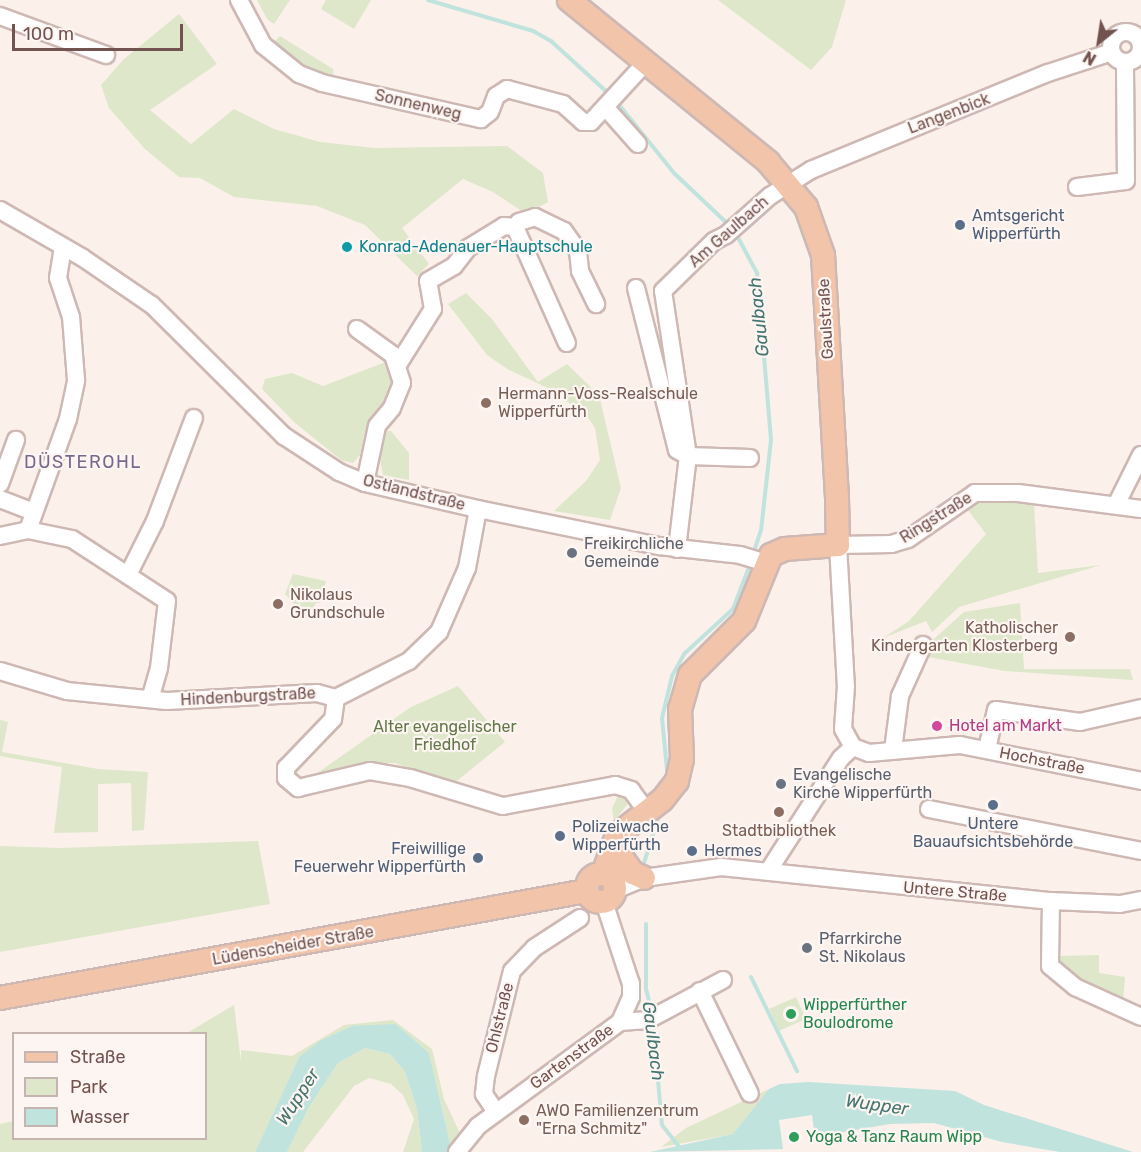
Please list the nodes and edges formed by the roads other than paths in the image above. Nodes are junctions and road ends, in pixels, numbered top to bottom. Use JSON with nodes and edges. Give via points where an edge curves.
{"nodes":[{"id":1,"x":240,"y":0,"type":"edge"},
{"id":2,"x":569,"y":0,"type":"edge"},
{"id":3,"x":0,"y":16,"type":"edge"},
{"id":4,"x":1139,"y":33,"type":"edge"},
{"id":5,"x":106,"y":55,"type":"dead end"},
{"id":6,"x":1129,"y":57,"type":"edge"},
{"id":7,"x":647,"y":61,"type":"junction"},
{"id":8,"x":611,"y":101,"type":"junction"},
{"id":9,"x":638,"y":144,"type":"dead end"},
{"id":10,"x":789,"y":182,"type":"junction"},
{"id":11,"x":1077,"y":187,"type":"dead end"},
{"id":12,"x":0,"y":210,"type":"edge"},
{"id":13,"x":515,"y":227,"type":"junction"},
{"id":14,"x":63,"y":247,"type":"junction"},
{"id":15,"x":636,"y":288,"type":"dead end"},
{"id":16,"x":596,"y":304,"type":"dead end"},
{"id":17,"x":357,"y":329,"type":"dead end"},
{"id":18,"x":567,"y":343,"type":"dead end"},
{"id":19,"x":399,"y":363,"type":"junction"},
{"id":20,"x":194,"y":418,"type":"dead end"},
{"id":21,"x":16,"y":440,"type":"dead end"},
{"id":22,"x":1141,"y":455,"type":"edge"},
{"id":23,"x":688,"y":456,"type":"junction"},
{"id":24,"x":750,"y":458,"type":"dead end"},
{"id":25,"x":365,"y":483,"type":"junction"},
{"id":26,"x":0,"y":484,"type":"edge"},
{"id":27,"x":0,"y":499,"type":"edge"},
{"id":28,"x":1116,"y":505,"type":"junction"},
{"id":29,"x":1141,"y":508,"type":"edge"},
{"id":30,"x":478,"y":509,"type":"junction"},
{"id":31,"x":32,"y":511,"type":"junction"},
{"id":32,"x":28,"y":530,"type":"junction"},
{"id":33,"x":0,"y":536,"type":"edge"},
{"id":34,"x":838,"y":545,"type":"junction"},
{"id":35,"x":677,"y":549,"type":"junction"},
{"id":36,"x":762,"y":561,"type":"junction"},
{"id":37,"x":128,"y":575,"type":"junction"},
{"id":38,"x":923,"y":645,"type":"dead end"},
{"id":39,"x":0,"y":671,"type":"edge"},
{"id":40,"x":336,"y":698,"type":"junction"},
{"id":41,"x":150,"y":699,"type":"junction"},
{"id":42,"x":1141,"y":708,"type":"edge"},
{"id":43,"x":853,"y":747,"type":"junction"},
{"id":44,"x":987,"y":749,"type":"junction"},
{"id":45,"x":893,"y":750,"type":"junction"},
{"id":46,"x":1141,"y":781,"type":"edge"},
{"id":47,"x":929,"y":809,"type":"dead end"},
{"id":48,"x":646,"y":811,"type":"junction"},
{"id":49,"x":617,"y":835,"type":"junction"},
{"id":50,"x":1141,"y":851,"type":"edge"},
{"id":51,"x":778,"y":867,"type":"junction"},
{"id":52,"x":644,"y":878,"type":"junction"},
{"id":53,"x":602,"y":889,"type":"junction"},
{"id":54,"x":1141,"y":900,"type":"edge"},
{"id":55,"x":1051,"y":901,"type":"junction"},
{"id":56,"x":580,"y":918,"type":"dead end"},
{"id":57,"x":723,"y":980,"type":"dead end"},
{"id":58,"x":700,"y":991,"type":"junction"},
{"id":59,"x":0,"y":998,"type":"edge"},
{"id":60,"x":1141,"y":1017,"type":"edge"},
{"id":61,"x":620,"y":1022,"type":"junction"},
{"id":62,"x":750,"y":1094,"type":"dead end"},
{"id":63,"x":496,"y":1112,"type":"junction"},
{"id":64,"x":457,"y":1152,"type":"edge"}],
"edges":[{"from":1,"to":8,"type":"street","name":"Sonnenweg","via":[[250,24],[275,58],[322,83],[481,119],[490,112],[496,96],[507,89],[563,104],[583,122],[591,122]]},
{"from":2,"to":7,"type":"main road","name":"Gaulstraße"},
{"from":3,"to":5,"type":"street"},
{"from":4,"to":6,"type":"street","via":[[1141,43]]},
{"from":4,"to":6,"type":"street","via":[[1117,34],[1111,42]]},
{"from":6,"to":10,"type":"street","name":"Langenbick","via":[[1048,73],[851,152]]},
{"from":6,"to":11,"type":"street","via":[[1126,181]]},
{"from":7,"to":8,"type":"street"},
{"from":7,"to":10,"type":"main road","name":"Gaulstraße"},
{"from":8,"to":9,"type":"street"},
{"from":10,"to":23,"type":"street","name":"Am Gaulbach","via":[[732,231],[714,241],[663,291]]},
{"from":10,"to":34,"type":"main road","name":"Gaulstraße","via":[[816,226],[822,255]]},
{"from":12,"to":14,"type":"street","name":"Ostlandstraße"},
{"from":13,"to":16,"type":"street","via":[[535,218],[564,231],[578,251],[580,271]]},
{"from":13,"to":18,"type":"street"},
{"from":13,"to":19,"type":"street","via":[[504,226],[486,237],[468,249],[454,266],[428,281],[433,309]]},
{"from":14,"to":25,"type":"street","name":"Ostlandstraße","via":[[152,305],[284,436],[312,458]]},
{"from":14,"to":31,"type":"street","via":[[58,278],[71,317],[76,380],[68,418]]},
{"from":15,"to":23,"type":"street","via":[[677,450]]},
{"from":17,"to":19,"type":"street"},
{"from":19,"to":25,"type":"street","via":[[402,383],[377,426]]},
{"from":20,"to":37,"type":"street","via":[[155,521]]},
{"from":21,"to":26,"type":"street"},
{"from":22,"to":28,"type":"street"},
{"from":23,"to":24,"type":"street"},
{"from":23,"to":35,"type":"street"},
{"from":25,"to":30,"type":"street","name":"Ostlandstraße"},
{"from":27,"to":31,"type":"street"},
{"from":28,"to":29,"type":"street","name":"Ringstraße"},
{"from":28,"to":34,"type":"street","name":"Ringstraße","via":[[1018,493],[975,493],[908,539],[892,544]]},
{"from":30,"to":35,"type":"street","name":"Ostlandstraße"},
{"from":30,"to":40,"type":"street","via":[[466,568],[439,632],[409,661]]},
{"from":31,"to":32,"type":"street"},
{"from":32,"to":33,"type":"street"},
{"from":32,"to":37,"type":"street","via":[[72,539]]},
{"from":34,"to":36,"type":"main road","via":[[785,549]]},
{"from":34,"to":43,"type":"street","name":"Gaulstraße","via":[[846,686],[843,729]]},
{"from":35,"to":36,"type":"street","name":"Ostlandstraße"},
{"from":36,"to":48,"type":"main road","via":[[744,621],[685,683],[680,709],[681,770],[668,794]]},
{"from":37,"to":41,"type":"street","via":[[166,601],[159,668]]},
{"from":38,"to":45,"type":"street","via":[[900,696]]},
{"from":39,"to":41,"type":"street","name":"Hindenburgstraße","via":[[67,691]]},
{"from":40,"to":41,"type":"street","name":"Hindenburgstraße","via":[[317,693],[185,701]]},
{"from":40,"to":48,"type":"street","name":"Hindenburgstraße","via":[[333,719],[286,768],[286,778],[298,788],[358,772],[380,772],[503,806],[615,785],[631,790]]},
{"from":42,"to":44,"type":"street","via":[[1080,722],[996,710]]},
{"from":43,"to":45,"type":"street","name":"Hochstraße","via":[[869,753]]},
{"from":43,"to":51,"type":"street","via":[[841,758]]},
{"from":44,"to":45,"type":"street","name":"Hochstraße","via":[[943,746]]},
{"from":44,"to":46,"type":"street","name":"Hochstraße","via":[[998,756]]},
{"from":47,"to":50,"type":"street"},
{"from":48,"to":49,"type":"main road"},
{"from":49,"to":52,"type":"main road","via":[[622,858],[633,873]]},
{"from":49,"to":53,"type":"main road"},
{"from":51,"to":52,"type":"street","name":"Lüdenscheider Straße","via":[[699,868]]},
{"from":51,"to":55,"type":"street","name":"Untere Straße"},
{"from":52,"to":53,"type":"street","name":"Lüdenscheider Straße"},
{"from":53,"to":59,"type":"main road","name":"Lüdenscheider Straße"},
{"from":53,"to":61,"type":"street","name":"Gartenstraße","via":[[631,984],[631,997]]},
{"from":54,"to":55,"type":"street","name":"Untere Straße","via":[[1120,904]]},
{"from":55,"to":60,"type":"street","via":[[1050,966],[1075,987]]},
{"from":56,"to":63,"type":"street","name":"Ohlstraße","via":[[534,948],[512,971],[485,1085],[484,1094]]},
{"from":57,"to":58,"type":"street"},
{"from":58,"to":61,"type":"street","via":[[654,1016]]},
{"from":58,"to":62,"type":"street"},
{"from":61,"to":63,"type":"street","name":"Gartenstraße"},
{"from":63,"to":64,"type":"street","name":"Gartenstraße","via":[[478,1126]]}]}
